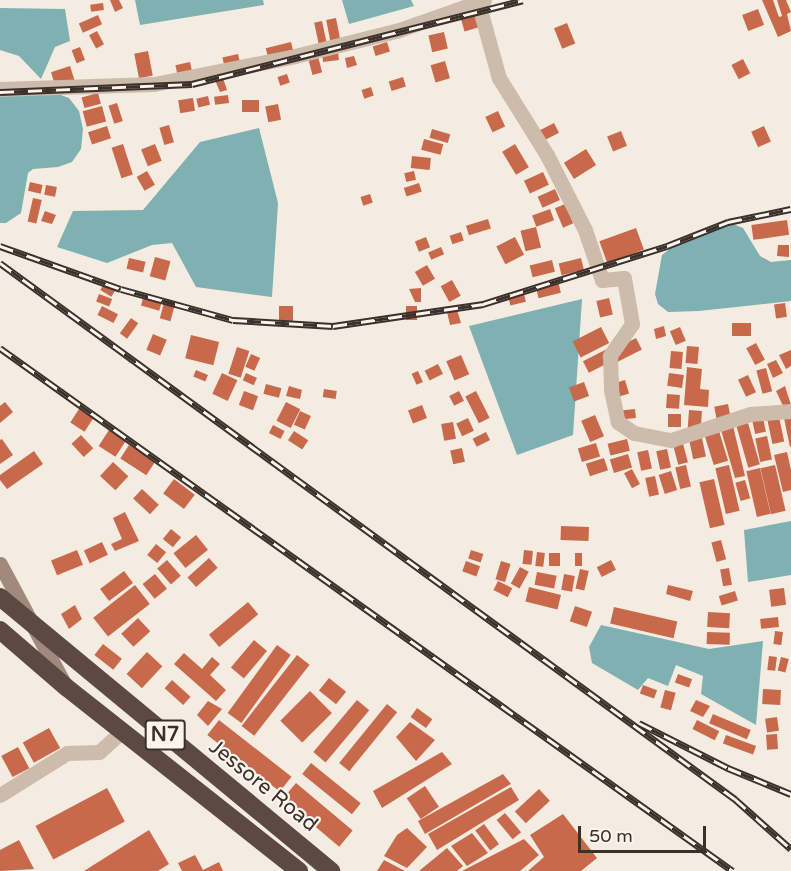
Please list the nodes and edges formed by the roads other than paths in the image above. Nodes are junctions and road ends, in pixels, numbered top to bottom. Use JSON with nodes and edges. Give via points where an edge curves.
{"nodes":[{"id":1,"x":481,"y":1,"type":"edge"},
{"id":2,"x":0,"y":89,"type":"edge"},
{"id":3,"x":791,"y":411,"type":"edge"},
{"id":4,"x":0,"y":564,"type":"edge"},
{"id":5,"x":0,"y":597,"type":"edge"},
{"id":6,"x":37,"y":629,"type":"junction"},
{"id":7,"x":0,"y":630,"type":"edge"},
{"id":8,"x":66,"y":687,"type":"junction"},
{"id":9,"x":122,"y":731,"type":"junction"},
{"id":10,"x":0,"y":795,"type":"edge"},
{"id":11,"x":299,"y":871,"type":"edge"},
{"id":12,"x":331,"y":871,"type":"edge"}],
"edges":[{"from":1,"to":2,"type":"street","via":[[399,30],[295,56],[154,84]]},
{"from":1,"to":3,"type":"street","via":[[499,78],[548,155],[585,230],[602,280],[624,278],[632,324],[610,356],[611,390],[618,422],[634,433],[671,440],[750,414]]},
{"from":4,"to":6,"type":"main road"},
{"from":5,"to":6,"type":"highway","name":"Jessore Road","number":"N7"},
{"from":6,"to":8,"type":"main road"},
{"from":6,"to":12,"type":"highway","name":"Jessore Road","number":"N7"},
{"from":7,"to":8,"type":"highway","name":"Jessore Road","number":"N7"},
{"from":8,"to":9,"type":"highway","name":"Jessore Road","number":"N7"},
{"from":9,"to":10,"type":"street","via":[[99,752],[67,753]]},
{"from":9,"to":11,"type":"highway","name":"Jessore Road","number":"N7"}]}
